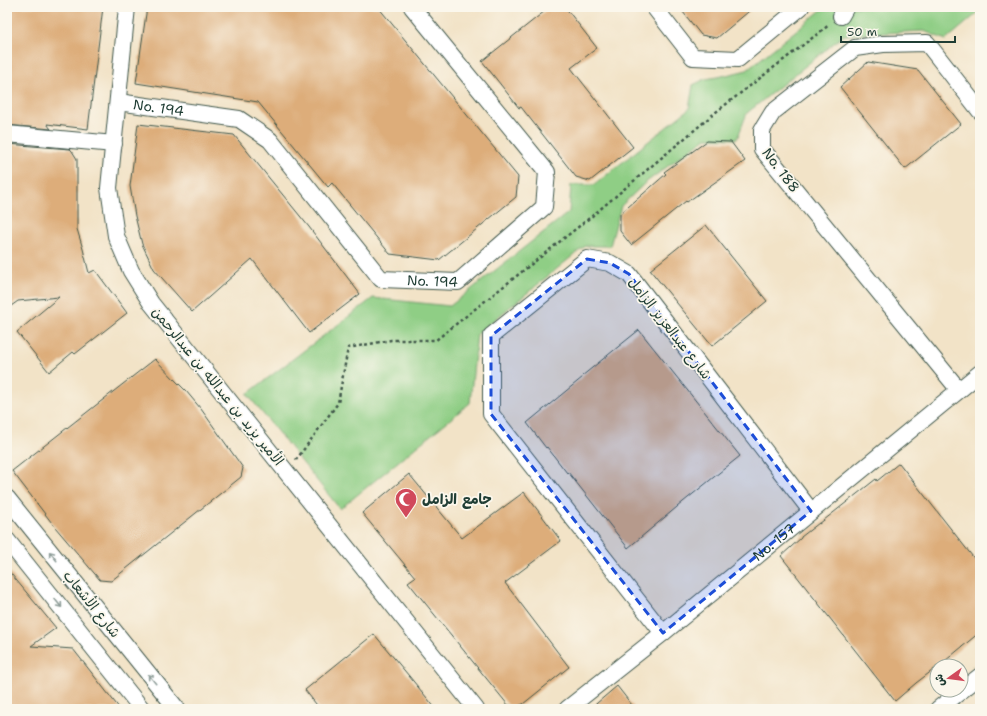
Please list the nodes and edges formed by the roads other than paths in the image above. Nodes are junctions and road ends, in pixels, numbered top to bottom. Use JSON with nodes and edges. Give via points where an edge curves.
{"nodes":[{"id":1,"x":127,"y":7,"type":"edge"},
{"id":2,"x":412,"y":7,"type":"edge"},
{"id":3,"x":654,"y":7,"type":"edge"},
{"id":4,"x":800,"y":7,"type":"edge"},
{"id":5,"x":118,"y":102,"type":"junction"},
{"id":6,"x":980,"y":111,"type":"edge"},
{"id":7,"x":7,"y":134,"type":"edge"},
{"id":8,"x":114,"y":144,"type":"junction"},
{"id":9,"x":980,"y":373,"type":"edge"},
{"id":10,"x":959,"y":390,"type":"junction"},
{"id":11,"x":7,"y":498,"type":"edge"},
{"id":12,"x":811,"y":511,"type":"junction"},
{"id":13,"x":7,"y":540,"type":"edge"},
{"id":14,"x":663,"y":633,"type":"junction"},
{"id":15,"x":980,"y":676,"type":"edge"},
{"id":16,"x":142,"y":709,"type":"edge"},
{"id":17,"x":177,"y":709,"type":"edge"},
{"id":18,"x":476,"y":709,"type":"edge"},
{"id":19,"x":567,"y":709,"type":"edge"},
{"id":20,"x":938,"y":709,"type":"edge"}],
"edges":[{"from":1,"to":5,"type":"street","name":"الأمير يزيد بن عبدالله بن عبدالرحمن"},
{"from":2,"to":5,"type":"street","name":"No. 194","via":[[547,172],[544,207],[458,282],[380,279],[270,140],[239,119]]},
{"from":3,"to":4,"type":"street","via":[[693,57],[738,59]]},
{"from":5,"to":8,"type":"street","name":"الأمير يزيد بن عبدالله بن عبدالرحمن"},
{"from":6,"to":10,"type":"street","name":"No. 188","via":[[927,43],[883,44],[855,48],[772,112],[762,130],[762,149]]},
{"from":7,"to":8,"type":"street"},
{"from":8,"to":18,"type":"street","name":"الأمير يزيد بن عبدالله بن عبدالرحمن","via":[[109,188],[116,236],[131,272],[151,303]]},
{"from":9,"to":10,"type":"street","name":"No. 157"},
{"from":10,"to":12,"type":"street","name":"No. 157"},
{"from":17,"to":11,"type":"street","name":"شارع الأشعاب","one_way":true},
{"from":12,"to":14,"type":"street","name":"No. 157"},
{"from":12,"to":14,"type":"street","name":"شارع عبدالعزيز الزامل","via":[[629,274],[610,263],[587,259],[491,336],[491,414]]},
{"from":13,"to":16,"type":"street","name":"شارع الأشعاب","one_way":true},
{"from":14,"to":19,"type":"street","name":"No. 157"},
{"from":15,"to":20,"type":"street"}]}
